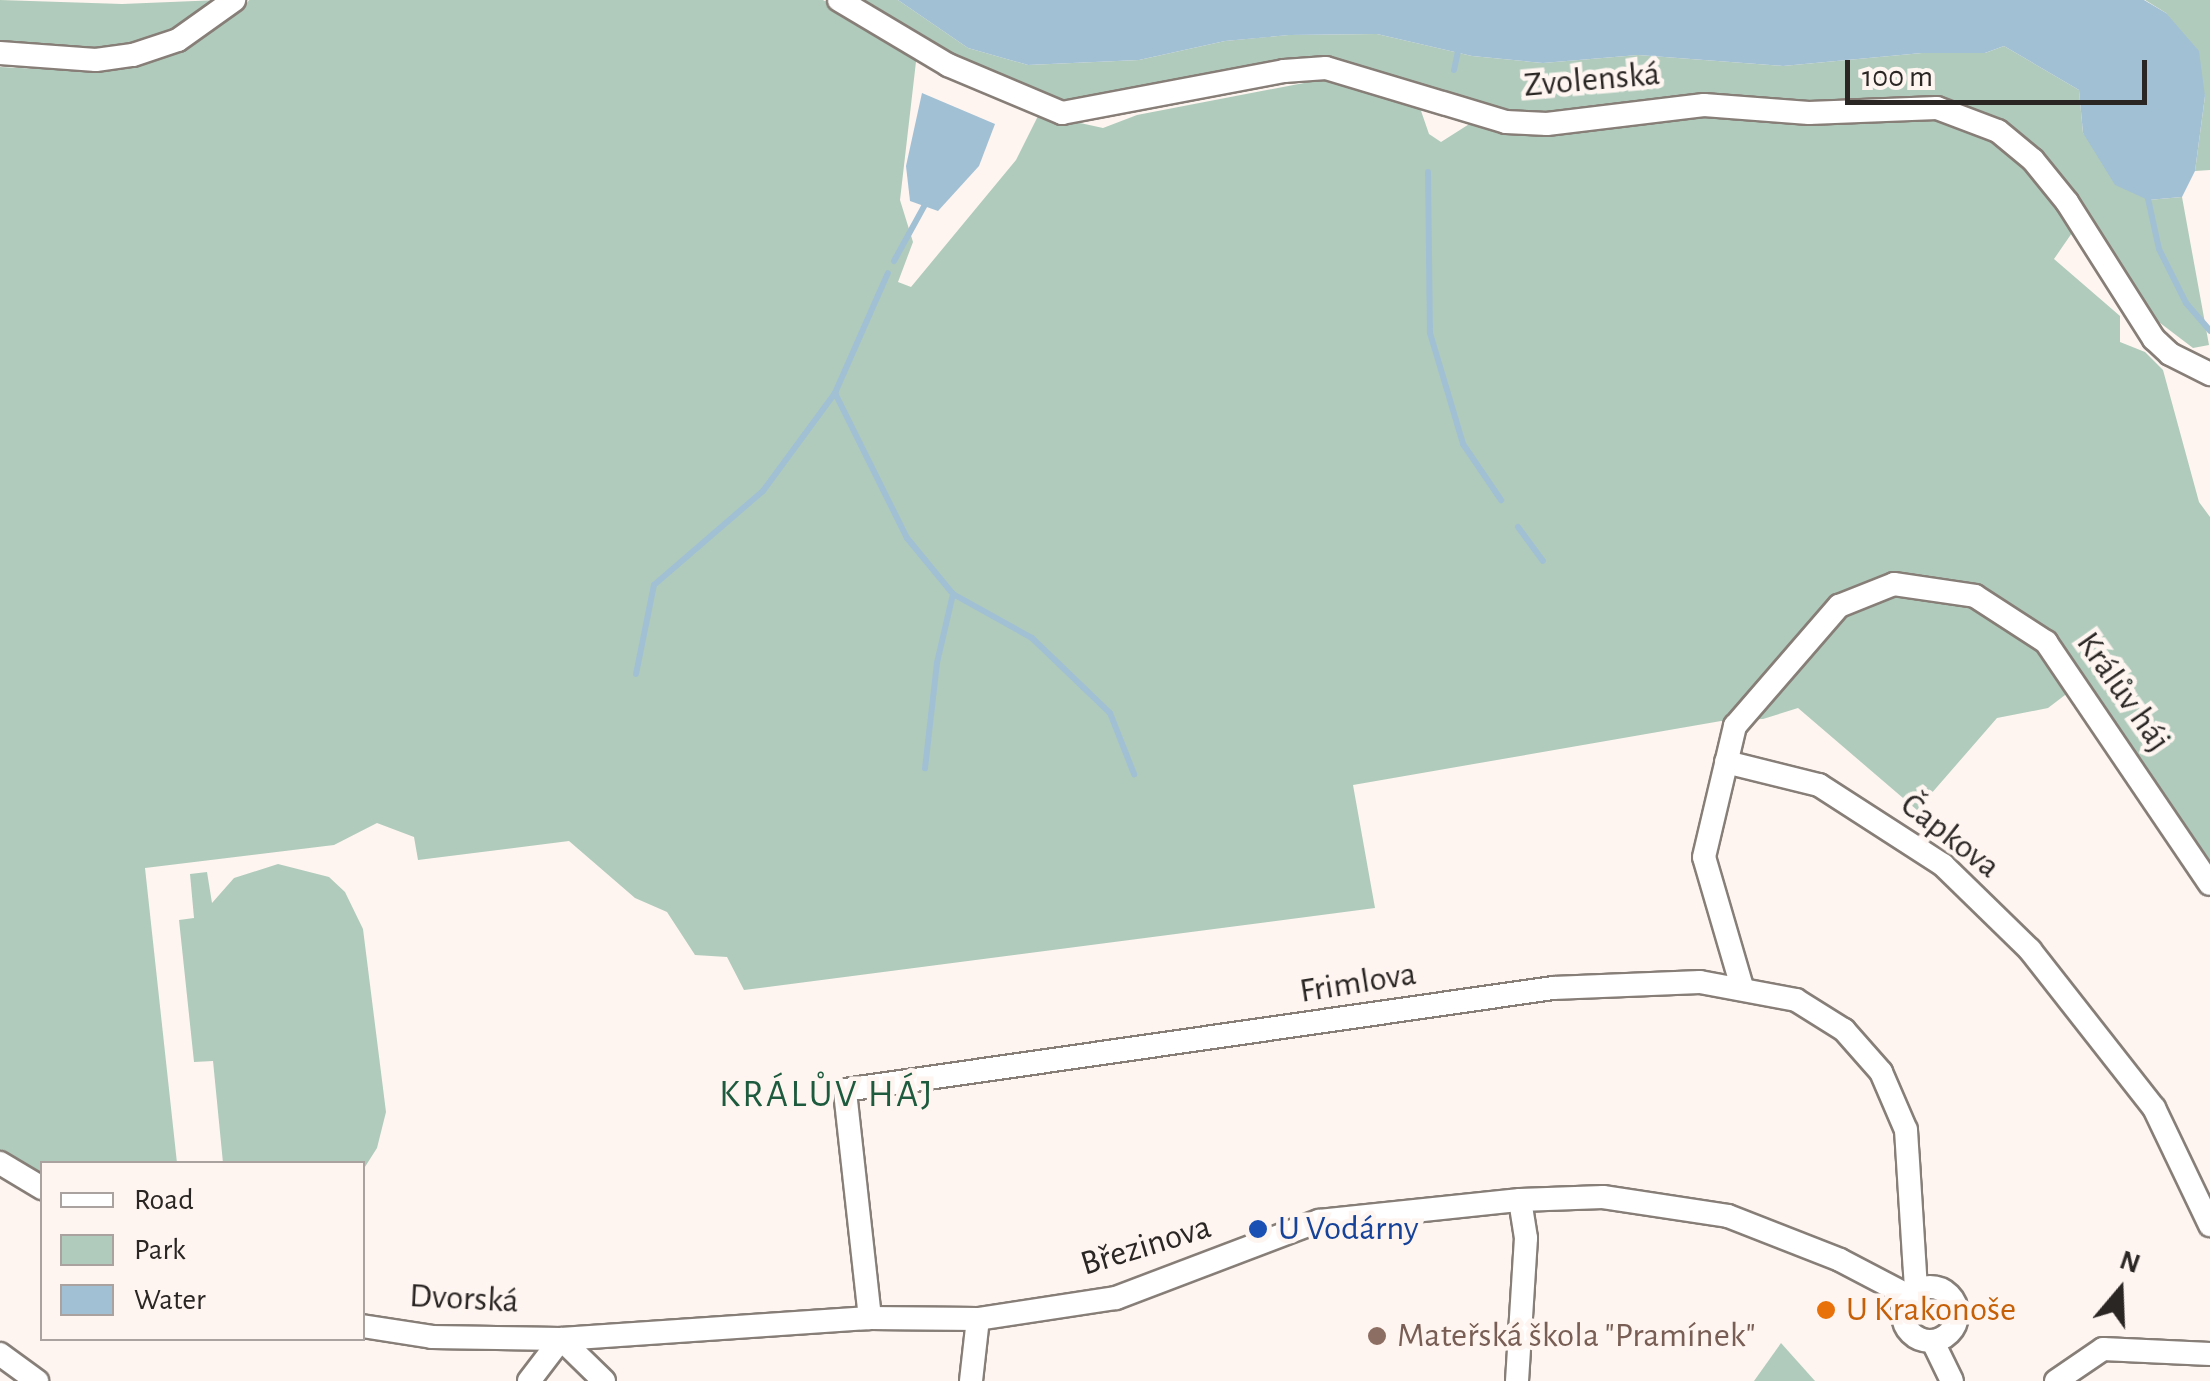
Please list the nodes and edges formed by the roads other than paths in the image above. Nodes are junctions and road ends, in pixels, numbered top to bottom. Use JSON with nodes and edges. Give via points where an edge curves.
{"nodes":[{"id":1,"x":234,"y":0,"type":"edge"},
{"id":2,"x":838,"y":0,"type":"edge"},
{"id":3,"x":0,"y":53,"type":"edge"},
{"id":4,"x":2200,"y":369,"type":"edge"},
{"id":5,"x":1726,"y":762,"type":"junction"},
{"id":6,"x":2210,"y":884,"type":"edge"},
{"id":7,"x":1742,"y":987,"type":"junction"},
{"id":8,"x":0,"y":1163,"type":"edge"},
{"id":9,"x":40,"y":1187,"type":"edge"},
{"id":10,"x":1520,"y":1200,"type":"junction"},
{"id":11,"x":2210,"y":1225,"type":"edge"},
{"id":12,"x":1912,"y":1284,"type":"junction"},
{"id":13,"x":870,"y":1318,"type":"junction"},
{"id":14,"x":978,"y":1318,"type":"junction"},
{"id":15,"x":365,"y":1326,"type":"edge"},
{"id":16,"x":561,"y":1340,"type":"junction"},
{"id":17,"x":1933,"y":1342,"type":"junction"},
{"id":18,"x":0,"y":1354,"type":"edge"},
{"id":19,"x":2210,"y":1354,"type":"edge"},
{"id":20,"x":37,"y":1381,"type":"edge"},
{"id":21,"x":530,"y":1381,"type":"edge"},
{"id":22,"x":604,"y":1381,"type":"edge"},
{"id":23,"x":971,"y":1381,"type":"edge"},
{"id":24,"x":1517,"y":1381,"type":"edge"},
{"id":25,"x":1952,"y":1381,"type":"edge"},
{"id":26,"x":2056,"y":1381,"type":"edge"}],
"edges":[{"from":1,"to":3,"type":"street","via":[[190,34],[133,55],[96,60]]},
{"from":2,"to":4,"type":"street","name":"Zvolenská","via":[[948,65],[1062,113],[1284,70],[1326,68],[1506,122],[1547,124],[1704,104],[1809,113],[1937,108],[1998,131],[2033,160],[2154,339]]},
{"from":5,"to":6,"type":"street","name":"Králův háj","via":[[1735,726],[1839,606],[1894,584],[1975,596],[2046,642]]},
{"from":5,"to":7,"type":"street","via":[[1704,857]]},
{"from":5,"to":11,"type":"street","name":"Čapkova","via":[[1818,785],[1943,865],[2030,950],[2132,1078],[2154,1108]]},
{"from":7,"to":12,"type":"street","name":"Frimlova","via":[[1796,1000],[1844,1030],[1881,1072],[1906,1130]]},
{"from":7,"to":13,"type":"street","name":"Frimlova","via":[[1700,982],[1553,988],[846,1090]]},
{"from":8,"to":9,"type":"street"},
{"from":10,"to":12,"type":"street","name":"Březinova","via":[[1603,1197],[1728,1216]]},
{"from":10,"to":14,"type":"street","name":"Březinova","via":[[1319,1221],[1116,1298]]},
{"from":10,"to":24,"type":"street","via":[[1526,1238]]},
{"from":12,"to":17,"type":"street","via":[[1905,1328]]},
{"from":12,"to":17,"type":"street","name":"Březinova","via":[[1939,1288],[1956,1300],[1958,1322]]},
{"from":13,"to":14,"type":"street","name":"Březinova"},
{"from":13,"to":16,"type":"street","name":"Březinova"},
{"from":14,"to":23,"type":"street"},
{"from":15,"to":16,"type":"street","name":"Dvorská"},
{"from":16,"to":21,"type":"street"},
{"from":16,"to":22,"type":"street"},
{"from":17,"to":25,"type":"street"},
{"from":18,"to":20,"type":"street"},
{"from":19,"to":26,"type":"street","via":[[2103,1349]]}]}
